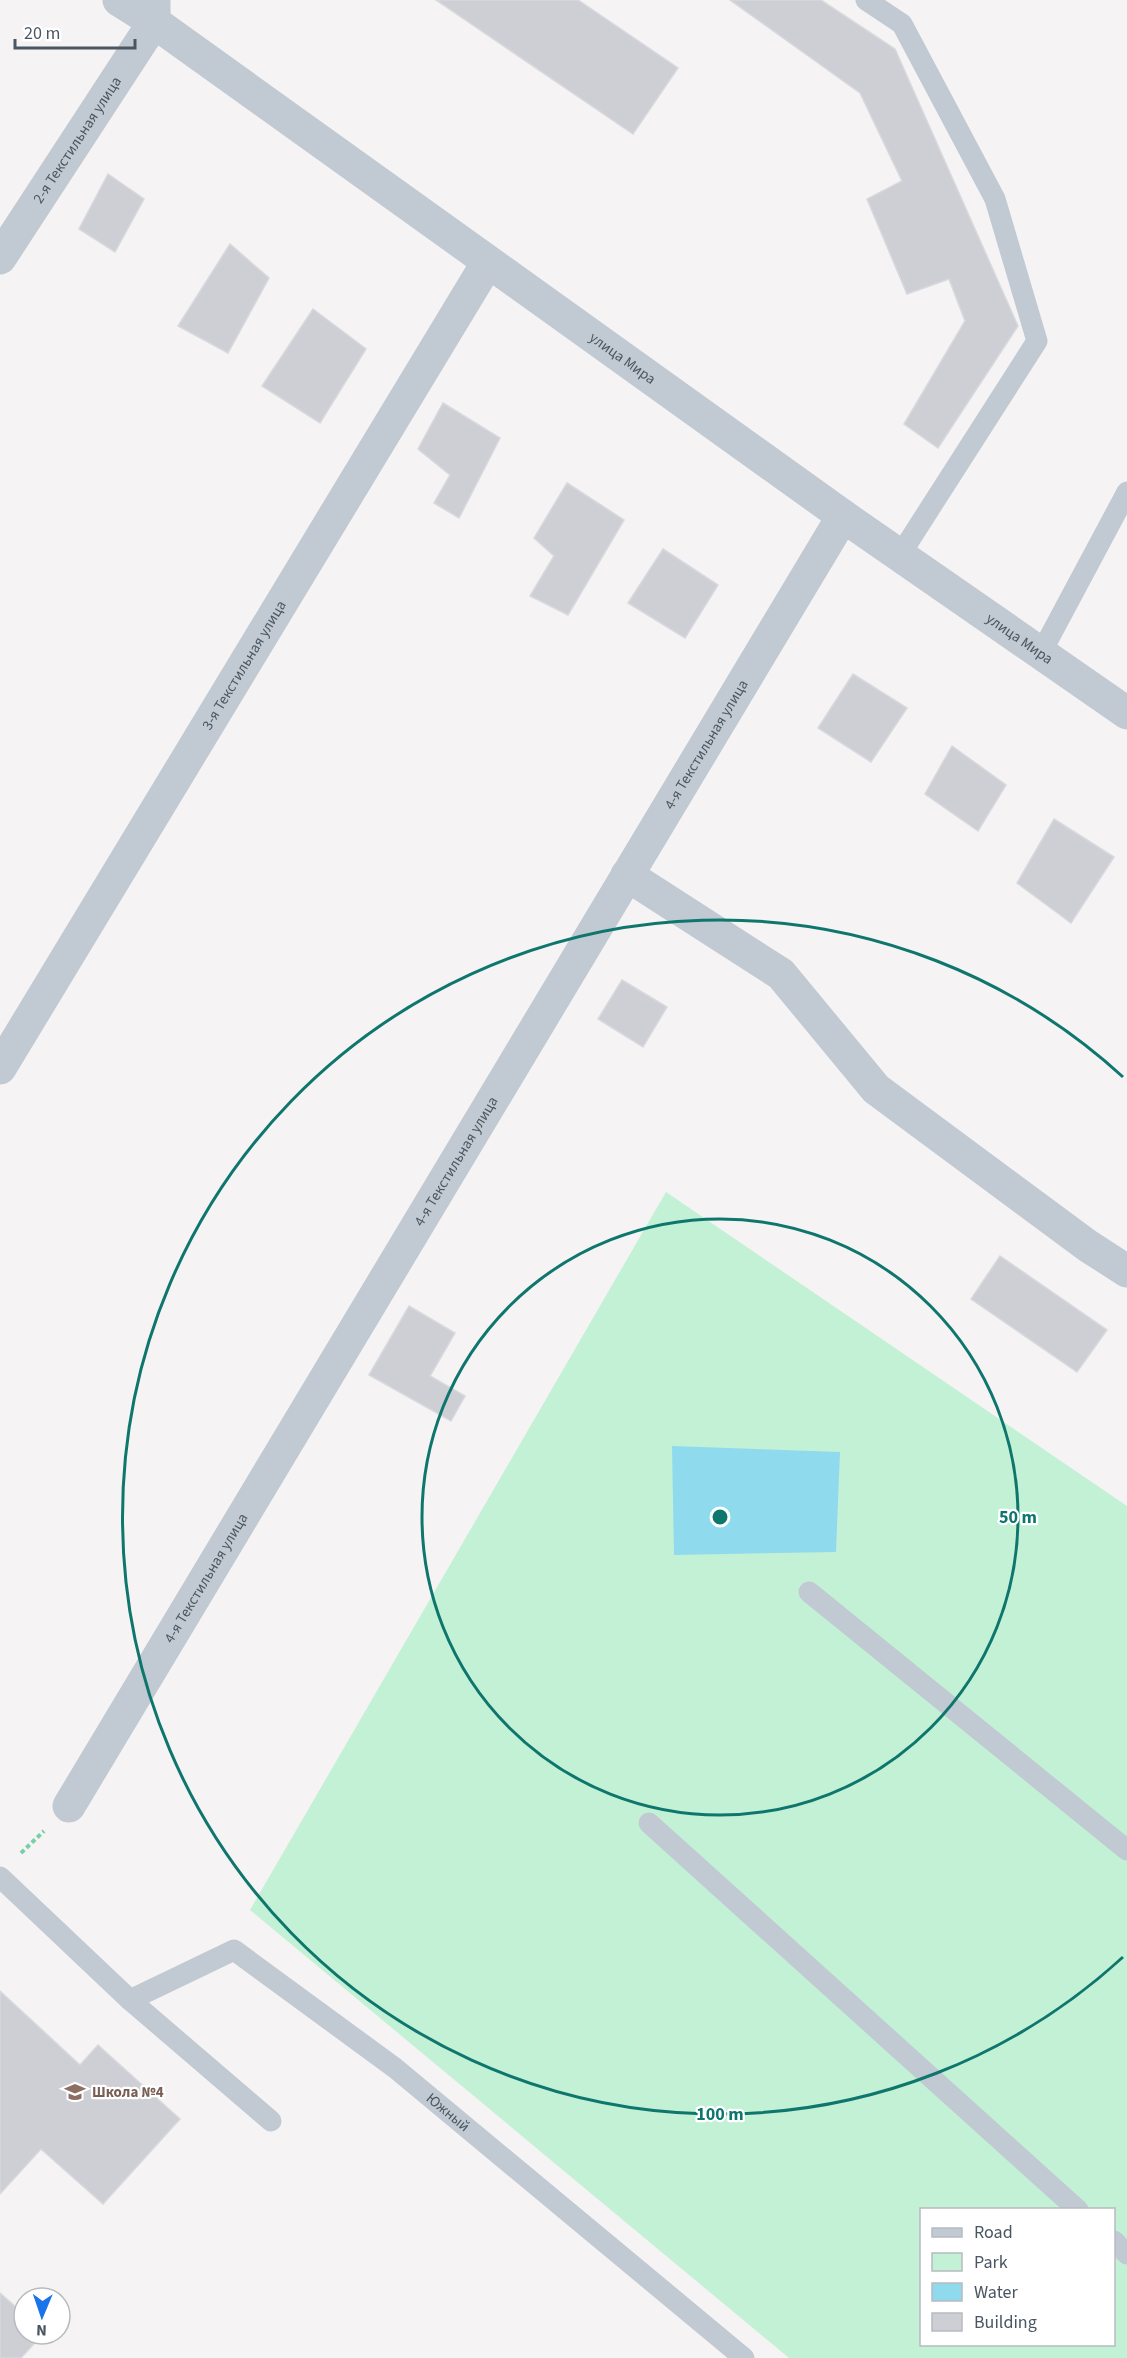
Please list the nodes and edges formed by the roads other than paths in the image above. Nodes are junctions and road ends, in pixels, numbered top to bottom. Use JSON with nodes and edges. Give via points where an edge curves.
{"nodes":[{"id":1,"x":119,"y":0,"type":"edge"},
{"id":2,"x":866,"y":0,"type":"edge"},
{"id":3,"x":154,"y":11,"type":"edge"},
{"id":4,"x":0,"y":258,"type":"edge"},
{"id":5,"x":488,"y":262,"type":"junction"},
{"id":6,"x":1127,"y":492,"type":"edge"},
{"id":7,"x":843,"y":516,"type":"junction"},
{"id":8,"x":900,"y":555,"type":"junction"},
{"id":9,"x":1041,"y":653,"type":"junction"},
{"id":10,"x":1127,"y":713,"type":"edge"},
{"id":11,"x":627,"y":875,"type":"junction"},
{"id":12,"x":0,"y":1068,"type":"edge"},
{"id":13,"x":1127,"y":1271,"type":"edge"},
{"id":14,"x":809,"y":1592,"type":"dead end"},
{"id":15,"x":69,"y":1806,"type":"road end"},
{"id":16,"x":649,"y":1823,"type":"dead end"},
{"id":17,"x":1127,"y":1850,"type":"edge"},
{"id":18,"x":0,"y":1877,"type":"edge"},
{"id":19,"x":130,"y":2000,"type":"junction"},
{"id":20,"x":271,"y":2121,"type":"dead end"},
{"id":21,"x":1076,"y":2208,"type":"edge"},
{"id":22,"x":1115,"y":2243,"type":"edge"},
{"id":23,"x":1127,"y":2253,"type":"edge"},
{"id":24,"x":744,"y":2358,"type":"edge"}],
"edges":[{"from":1,"to":3,"type":"street","name":"улица Мира"},
{"from":2,"to":8,"type":"lane","via":[[902,24],[995,199],[1037,341]]},
{"from":3,"to":4,"type":"street","name":"2-я Текстильная улица"},
{"from":3,"to":5,"type":"street","name":"улица Мира"},
{"from":5,"to":7,"type":"street","name":"улица Мира"},
{"from":5,"to":12,"type":"street","name":"3-я Текстильная улица"},
{"from":6,"to":9,"type":"lane"},
{"from":7,"to":8,"type":"street","name":"улица Мира"},
{"from":7,"to":11,"type":"street","name":"4-я Текстильная улица"},
{"from":8,"to":9,"type":"street","name":"улица Мира"},
{"from":9,"to":10,"type":"street","name":"улица Мира"},
{"from":11,"to":13,"type":"street","via":[[781,974],[876,1089]]},
{"from":11,"to":15,"type":"street","name":"4-я Текстильная улица"},
{"from":14,"to":17,"type":"lane"},
{"from":16,"to":21,"type":"lane"},
{"from":18,"to":19,"type":"lane"},
{"from":19,"to":20,"type":"lane"},
{"from":19,"to":24,"type":"lane","name":"Южный","via":[[234,1950],[395,2068]]},
{"from":22,"to":23,"type":"lane"}]}
